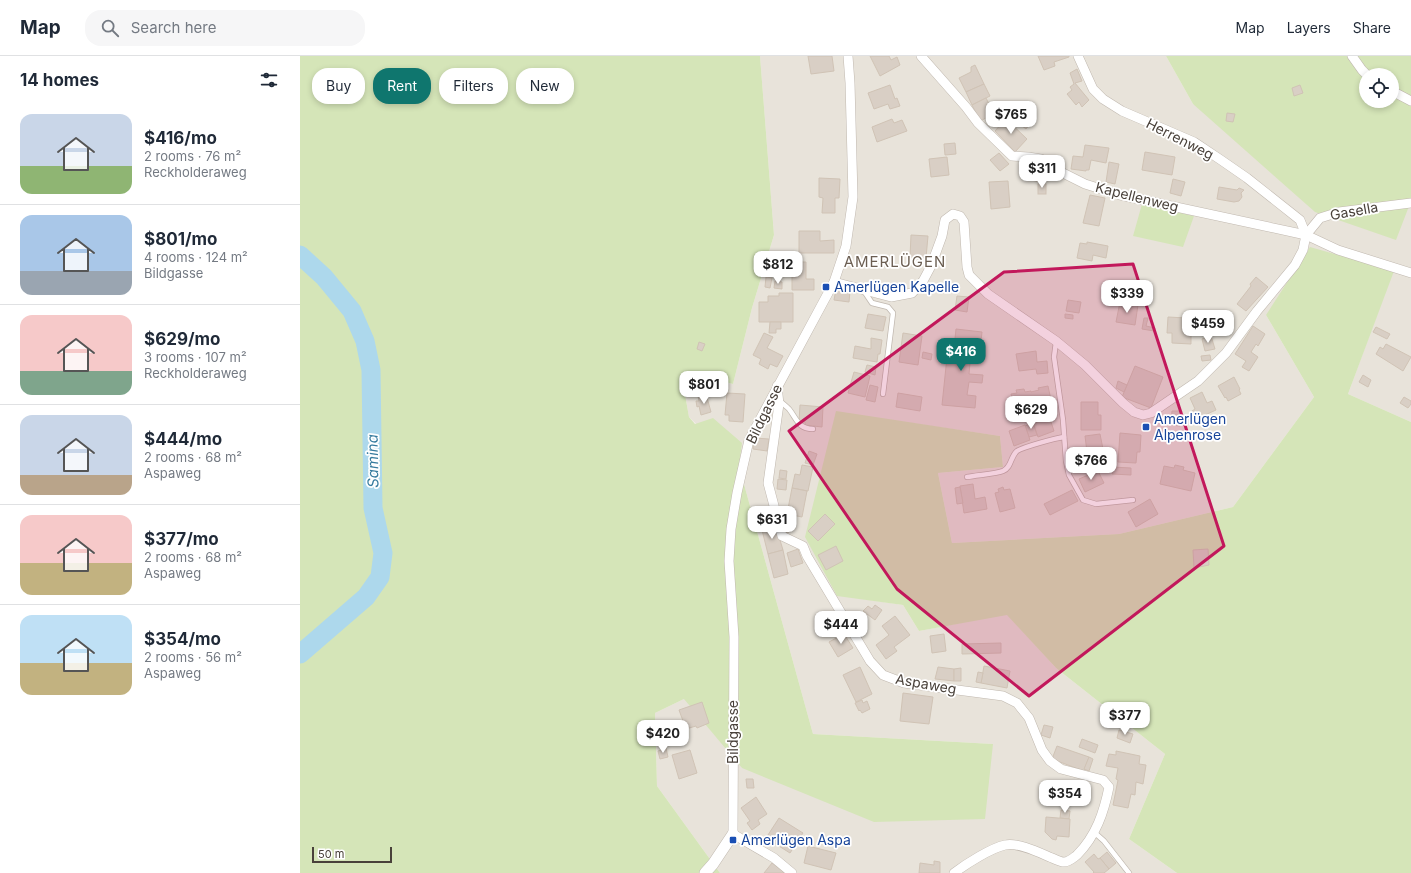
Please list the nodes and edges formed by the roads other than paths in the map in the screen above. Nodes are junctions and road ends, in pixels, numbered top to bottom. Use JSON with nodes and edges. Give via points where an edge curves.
{"nodes":[{"id":1,"x":848,"y":56,"type":"edge"},
{"id":2,"x":921,"y":56,"type":"edge"},
{"id":3,"x":1078,"y":56,"type":"edge"},
{"id":4,"x":1352,"y":56,"type":"edge"},
{"id":5,"x":1361,"y":68,"type":"edge"},
{"id":6,"x":1399,"y":95,"type":"edge"},
{"id":7,"x":1411,"y":101,"type":"edge"},
{"id":8,"x":1411,"y":203,"type":"edge"},
{"id":9,"x":1306,"y":235,"type":"junction"},
{"id":10,"x":1411,"y":273,"type":"edge"},
{"id":11,"x":834,"y":282,"type":"junction"},
{"id":12,"x":864,"y":290,"type":"junction"},
{"id":13,"x":1056,"y":341,"type":"junction"},
{"id":14,"x":777,"y":386,"type":"junction"},
{"id":15,"x":883,"y":394,"type":"dead end"},
{"id":16,"x":778,"y":398,"type":"junction"},
{"id":17,"x":813,"y":429,"type":"dead end"},
{"id":18,"x":1064,"y":437,"type":"junction"},
{"id":19,"x":967,"y":477,"type":"dead end"},
{"id":20,"x":1133,"y":500,"type":"dead end"},
{"id":21,"x":1095,"y":833,"type":"junction"},
{"id":22,"x":733,"y":834,"type":"junction"},
{"id":23,"x":705,"y":873,"type":"edge"},
{"id":24,"x":792,"y":873,"type":"edge"},
{"id":25,"x":954,"y":873,"type":"edge"},
{"id":26,"x":1129,"y":873,"type":"edge"}],
"edges":[{"from":1,"to":11,"type":"street","name":"Bildgasse","via":[[853,197],[846,246]]},
{"from":2,"to":9,"type":"street","name":"Kapellenweg","via":[[978,123],[1012,156],[1041,159],[1085,184],[1120,195]]},
{"from":3,"to":9,"type":"street","name":"Herrenweg","via":[[1093,89],[1103,99],[1194,142],[1221,160],[1300,220]]},
{"from":4,"to":5,"type":"street"},
{"from":6,"to":7,"type":"street"},
{"from":8,"to":9,"type":"street","name":"Gasella","via":[[1346,211],[1320,218]]},
{"from":9,"to":10,"type":"street","name":"Kapellenweg","via":[[1338,250]]},
{"from":9,"to":13,"type":"street","via":[[1296,265],[1226,353],[1198,381],[1151,413],[1143,415],[1134,412]]},
{"from":11,"to":12,"type":"street"},
{"from":11,"to":14,"type":"street","name":"Bildgasse"},
{"from":12,"to":13,"type":"street","via":[[891,297],[912,293],[923,281],[931,266],[945,220],[953,214],[960,216],[964,222],[969,275],[988,294]]},
{"from":12,"to":15,"type":"lane","via":[[872,303],[888,307],[893,313]]},
{"from":13,"to":18,"type":"lane","via":[[1054,357]]},
{"from":14,"to":16,"type":"street","name":"Aspaweg"},
{"from":14,"to":22,"type":"street","name":"Bildgasse","via":[[749,440],[731,529],[729,561],[734,637]]},
{"from":16,"to":17,"type":"lane","via":[[796,422],[806,429]]},
{"from":16,"to":21,"type":"street","name":"Aspaweg","via":[[768,483],[782,536],[803,546],[870,661],[883,675],[904,683],[1003,696],[1017,703],[1029,718],[1042,750],[1050,761],[1060,768],[1103,780],[1109,787]]},
{"from":18,"to":19,"type":"lane","via":[[1017,451],[1010,466],[1003,471]]},
{"from":18,"to":20,"type":"lane","via":[[1069,475],[1082,500],[1096,504]]},
{"from":21,"to":25,"type":"street","name":"Aspaweg","via":[[1071,860],[1063,862],[1020,846],[1006,844]]},
{"from":21,"to":26,"type":"lane"},
{"from":22,"to":23,"type":"street"},
{"from":22,"to":24,"type":"street","via":[[774,858]]}]}
